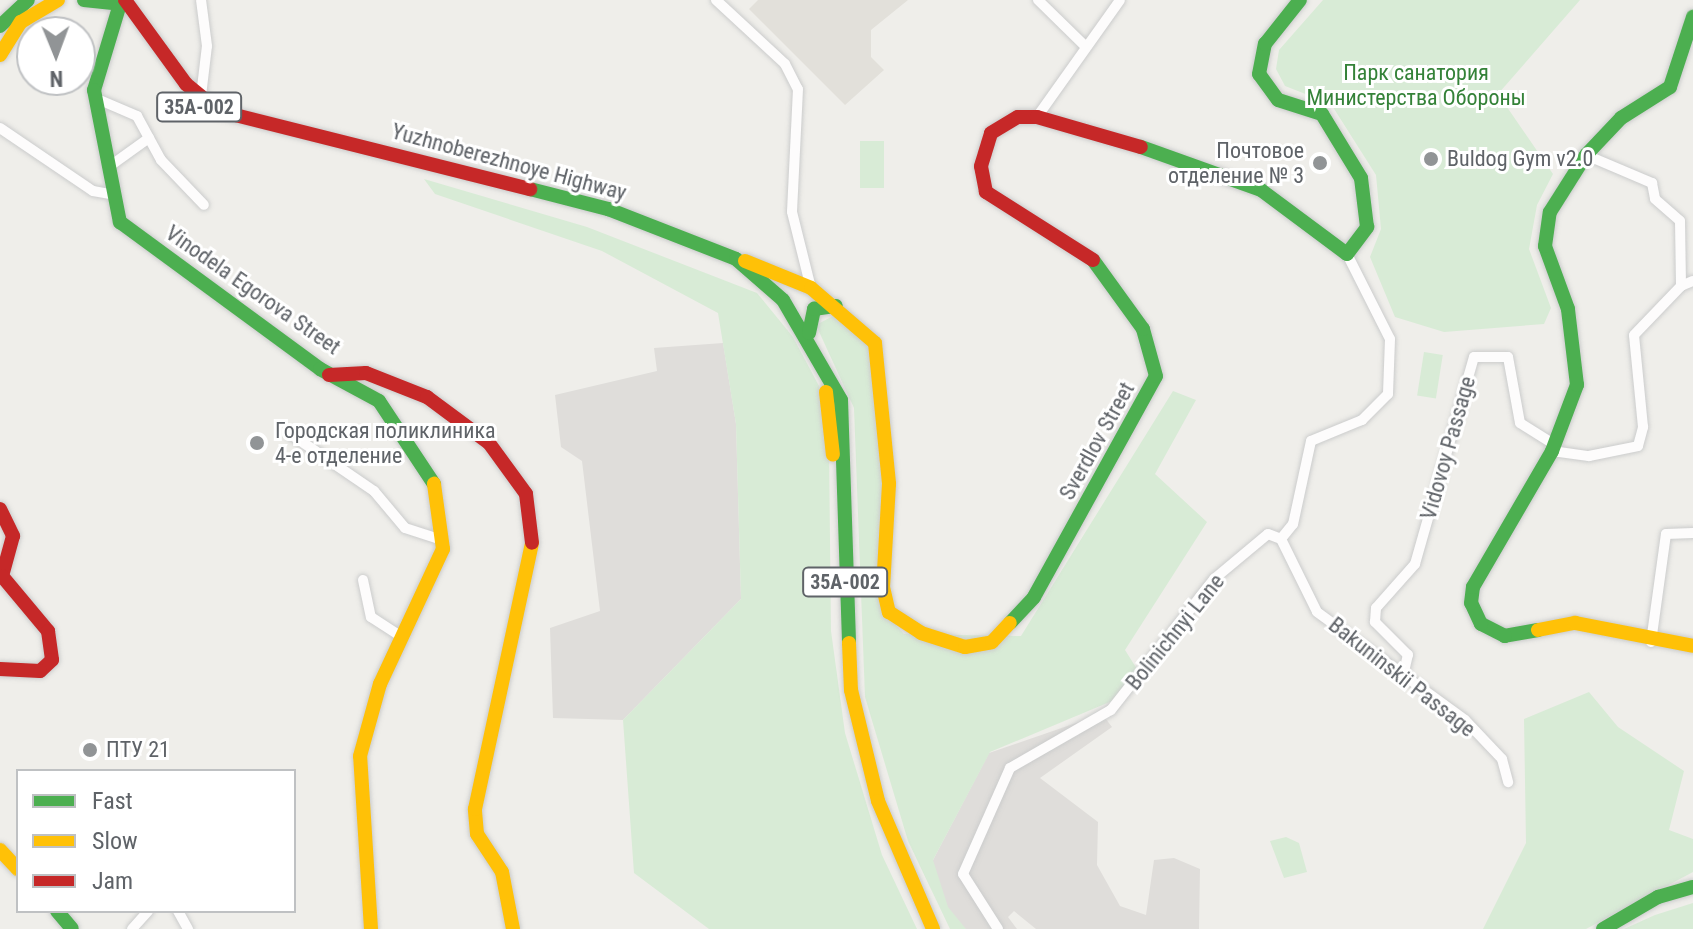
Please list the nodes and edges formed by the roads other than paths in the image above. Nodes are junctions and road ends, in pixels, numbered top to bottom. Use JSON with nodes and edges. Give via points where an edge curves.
{"nodes":[{"id":1,"x":15,"y":0,"type":"edge"},
{"id":2,"x":28,"y":0,"type":"edge"},
{"id":3,"x":58,"y":0,"type":"edge"},
{"id":4,"x":84,"y":0,"type":"edge"},
{"id":5,"x":201,"y":0,"type":"edge"},
{"id":6,"x":716,"y":0,"type":"edge"},
{"id":7,"x":1038,"y":0,"type":"edge"},
{"id":8,"x":1120,"y":0,"type":"edge"},
{"id":9,"x":1300,"y":0,"type":"edge"},
{"id":10,"x":121,"y":1,"type":"edge"},
{"id":11,"x":0,"y":14,"type":"edge"},
{"id":12,"x":1693,"y":17,"type":"edge"},
{"id":13,"x":0,"y":26,"type":"edge"},
{"id":14,"x":1085,"y":46,"type":"junction"},
{"id":15,"x":0,"y":55,"type":"edge"},
{"id":16,"x":95,"y":98,"type":"junction"},
{"id":17,"x":200,"y":98,"type":"junction"},
{"id":18,"x":1037,"y":117,"type":"junction"},
{"id":19,"x":0,"y":128,"type":"edge"},
{"id":20,"x":149,"y":138,"type":"junction"},
{"id":21,"x":1586,"y":155,"type":"junction"},
{"id":22,"x":110,"y":166,"type":"junction"},
{"id":23,"x":115,"y":195,"type":"junction"},
{"id":24,"x":204,"y":205,"type":"dead end"},
{"id":25,"x":1347,"y":254,"type":"junction"},
{"id":26,"x":736,"y":259,"type":"junction"},
{"id":27,"x":1693,"y":281,"type":"edge"},
{"id":28,"x":1681,"y":286,"type":"junction"},
{"id":29,"x":811,"y":288,"type":"junction"},
{"id":30,"x":779,"y":301,"type":"junction"},
{"id":31,"x":836,"y":306,"type":"junction"},
{"id":32,"x":809,"y":333,"type":"junction"},
{"id":33,"x":329,"y":375,"type":"junction"},
{"id":34,"x":289,"y":433,"type":"dead end"},
{"id":35,"x":1553,"y":448,"type":"junction"},
{"id":36,"x":0,"y":509,"type":"edge"},
{"id":37,"x":1693,"y":533,"type":"edge"},
{"id":38,"x":1281,"y":539,"type":"junction"},
{"id":39,"x":442,"y":540,"type":"junction"},
{"id":40,"x":1,"y":575,"type":"edge"},
{"id":41,"x":363,"y":580,"type":"dead end"},
{"id":42,"x":402,"y":637,"type":"junction"},
{"id":43,"x":1651,"y":642,"type":"junction"},
{"id":44,"x":1693,"y":646,"type":"edge"},
{"id":45,"x":0,"y":669,"type":"edge"},
{"id":46,"x":1403,"y":676,"type":"junction"},
{"id":47,"x":1508,"y":782,"type":"dead end"},
{"id":48,"x":0,"y":850,"type":"edge"},
{"id":49,"x":16,"y":867,"type":"edge"},
{"id":50,"x":1693,"y":887,"type":"edge"},
{"id":51,"x":59,"y":913,"type":"edge"},
{"id":52,"x":146,"y":913,"type":"edge"},
{"id":53,"x":72,"y":929,"type":"edge"},
{"id":54,"x":132,"y":929,"type":"edge"},
{"id":55,"x":371,"y":929,"type":"edge"},
{"id":56,"x":513,"y":929,"type":"edge"},
{"id":57,"x":922,"y":929,"type":"edge"},
{"id":58,"x":933,"y":929,"type":"edge"},
{"id":59,"x":998,"y":929,"type":"edge"},
{"id":60,"x":1603,"y":929,"type":"edge"}],
"edges":[{"from":1,"to":11,"type":"main road"},
{"from":2,"to":13,"type":"main road"},
{"from":3,"to":15,"type":"main road","via":[[21,22]]},
{"from":4,"to":10,"type":"main road"},
{"from":5,"to":17,"type":"street","via":[[207,46]]},
{"from":6,"to":29,"type":"street","via":[[785,64],[798,89],[792,212]]},
{"from":7,"to":14,"type":"street"},
{"from":8,"to":14,"type":"street"},
{"from":9,"to":25,"type":"main road","via":[[1265,44],[1259,74],[1278,100],[1322,114],[1361,178],[1367,227]]},
{"from":10,"to":16,"type":"main road","name":"Vinodela Egorova Street","via":[[96,70]]},
{"from":10,"to":17,"type":"main road","name":"Yuzhnoberezhnoye Highway","number":"35А-002"},
{"from":10,"to":30,"type":"main road","name":"Yuzhnoberezhnoye Highway","number":"35А-002","via":[[182,91],[212,118],[603,214],[700,252]]},
{"from":12,"to":21,"type":"main road","via":[[1670,87],[1621,118]]},
{"from":14,"to":18,"type":"street"},
{"from":16,"to":20,"type":"street","via":[[131,110]]},
{"from":16,"to":22,"type":"main road","name":"Vinodela Egorova Street"},
{"from":17,"to":26,"type":"main road","name":"Yuzhnoberezhnoye Highway","number":"35А-002","via":[[241,119],[548,190]]},
{"from":18,"to":25,"type":"main road","via":[[1261,190]]},
{"from":18,"to":31,"type":"main road","name":"Sverdlov Street","via":[[1018,117],[991,133],[981,166],[986,192],[1090,256],[1143,329],[1156,376],[1034,597],[992,642],[965,647],[921,633],[889,612],[878,358],[870,334]]},
{"from":19,"to":23,"type":"street","via":[[93,191]]},
{"from":20,"to":22,"type":"street"},
{"from":20,"to":24,"type":"street"},
{"from":21,"to":28,"type":"street","via":[[1652,183],[1655,199],[1680,221]]},
{"from":21,"to":35,"type":"main road","via":[[1550,212],[1545,246],[1568,309],[1577,385]]},
{"from":22,"to":23,"type":"main road","name":"Vinodela Egorova Street"},
{"from":23,"to":33,"type":"main road","name":"Vinodela Egorova Street","via":[[128,229]]},
{"from":25,"to":38,"type":"street","via":[[1390,339],[1388,394],[1362,420],[1311,441],[1301,500]]},
{"from":26,"to":29,"type":"main road","name":"Sverdlov Street"},
{"from":26,"to":30,"type":"main road","name":"Yuzhnoberezhnoye Highway","number":"35А-002"},
{"from":27,"to":28,"type":"street"},
{"from":28,"to":35,"type":"street","via":[[1634,335],[1638,446],[1589,456]]},
{"from":29,"to":30,"type":"main road"},
{"from":29,"to":31,"type":"main road","name":"Sverdlov Street"},
{"from":30,"to":32,"type":"main road","name":"Yuzhnoberezhnoye Highway","number":"35А-002"},
{"from":30,"to":57,"type":"main road","name":"Yuzhnoberezhnoye Highway","number":"35А-002","via":[[826,393],[845,703],[884,843]]},
{"from":31,"to":32,"type":"main road","via":[[814,309]]},
{"from":32,"to":58,"type":"main road","name":"Yuzhnoberezhnoye Highway","number":"35А-002","via":[[831,371],[846,427],[845,598],[854,703],[878,801]]},
{"from":33,"to":39,"type":"main road","via":[[379,401],[419,452],[440,493]]},
{"from":33,"to":56,"type":"main road","name":"Vinodela Egorova Street","via":[[366,373],[427,397],[489,443],[526,494],[533,554],[475,809],[477,834],[502,872]]},
{"from":34,"to":39,"type":"street","via":[[374,491],[405,528]]},
{"from":35,"to":43,"type":"main road","via":[[1473,587],[1471,603],[1481,624],[1505,636],[1575,623]]},
{"from":35,"to":46,"type":"street","name":"Vidovoy Passage","via":[[1520,423],[1508,357],[1474,357],[1415,564],[1376,608],[1375,622],[1408,655]]},
{"from":36,"to":40,"type":"main road","via":[[13,536]]},
{"from":37,"to":43,"type":"street","via":[[1666,534]]},
{"from":38,"to":46,"type":"street","name":"Bakuninskii Passage","via":[[1317,612]]},
{"from":38,"to":59,"type":"street","name":"Bolinichnyi Lane","via":[[1268,534],[1214,579],[1111,710],[1079,723],[1004,777],[963,874]]},
{"from":39,"to":42,"type":"main road","via":[[422,606]]},
{"from":40,"to":45,"type":"main road","via":[[48,631],[48,667]]},
{"from":41,"to":42,"type":"street","via":[[371,617]]},
{"from":42,"to":55,"type":"main road","via":[[360,756]]},
{"from":43,"to":44,"type":"main road"},
{"from":46,"to":47,"type":"street","name":"Bakuninskii Passage","via":[[1465,720],[1502,759]]},
{"from":48,"to":49,"type":"main road"},
{"from":50,"to":60,"type":"main road"},
{"from":51,"to":53,"type":"main road"},
{"from":52,"to":54,"type":"street"}]}
